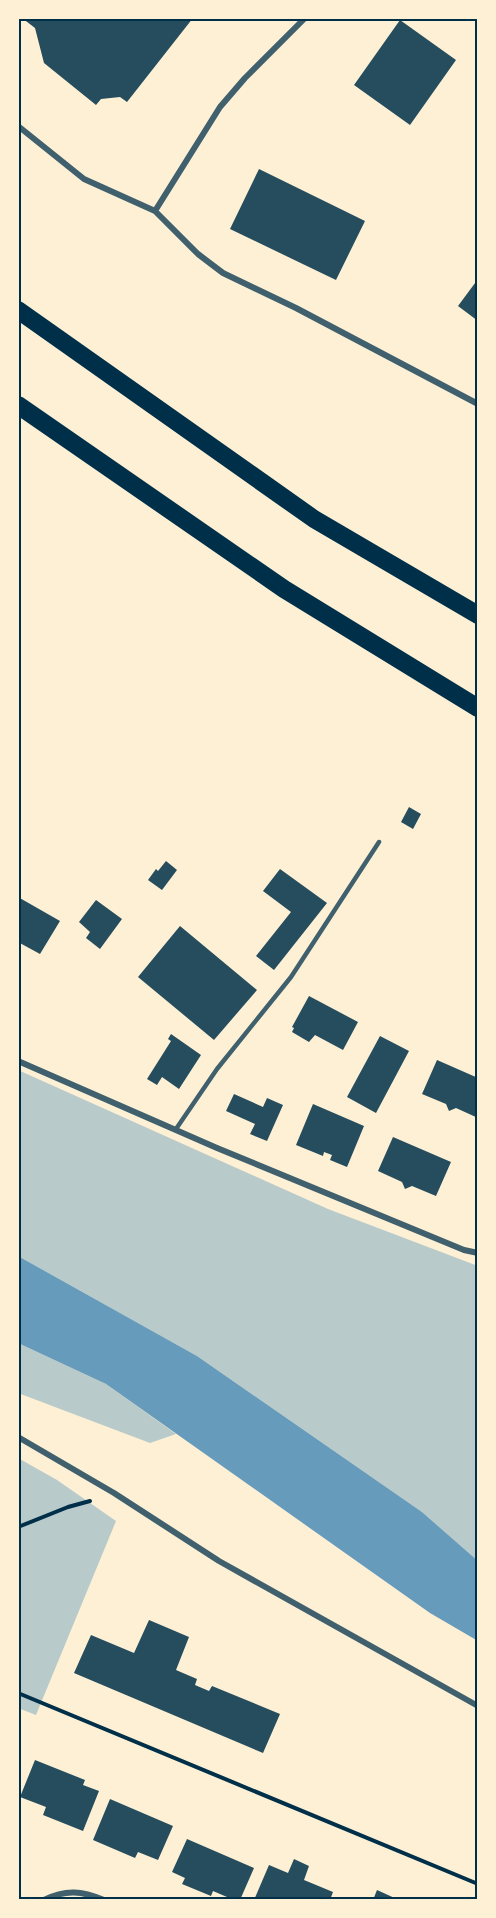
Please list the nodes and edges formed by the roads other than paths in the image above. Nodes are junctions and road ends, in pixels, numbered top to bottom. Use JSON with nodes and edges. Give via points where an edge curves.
{"nodes":[{"id":1,"x":305,"y":18,"type":"edge"},
{"id":2,"x":18,"y":126,"type":"edge"},
{"id":3,"x":155,"y":211,"type":"junction"},
{"id":4,"x":18,"y":310,"type":"edge"},
{"id":5,"x":478,"y":404,"type":"edge"},
{"id":6,"x":18,"y":405,"type":"edge"},
{"id":7,"x":478,"y":615,"type":"edge"},
{"id":8,"x":478,"y":708,"type":"edge"},
{"id":9,"x":379,"y":842,"type":"dead end"},
{"id":10,"x":18,"y":1061,"type":"edge"},
{"id":11,"x":176,"y":1129,"type":"junction"},
{"id":12,"x":478,"y":1253,"type":"edge"},
{"id":13,"x":18,"y":1437,"type":"edge"},
{"id":14,"x":478,"y":1706,"type":"edge"},
{"id":15,"x":44,"y":1900,"type":"edge"},
{"id":16,"x":104,"y":1900,"type":"edge"}],
"edges":[{"from":1,"to":3,"type":"street","via":[[220,107]]},
{"from":2,"to":3,"type":"street","via":[[84,179]]},
{"from":3,"to":5,"type":"street","via":[[223,273]]},
{"from":4,"to":7,"type":"highway","via":[[315,519]]},
{"from":6,"to":8,"type":"highway","via":[[284,589]]},
{"from":9,"to":11,"type":"lane","via":[[291,977],[217,1069]]},
{"from":10,"to":11,"type":"street"},
{"from":11,"to":12,"type":"street"},
{"from":13,"to":14,"type":"street","via":[[219,1561]]},
{"from":15,"to":16,"type":"street","via":[[71,1892],[85,1892]]}]}
